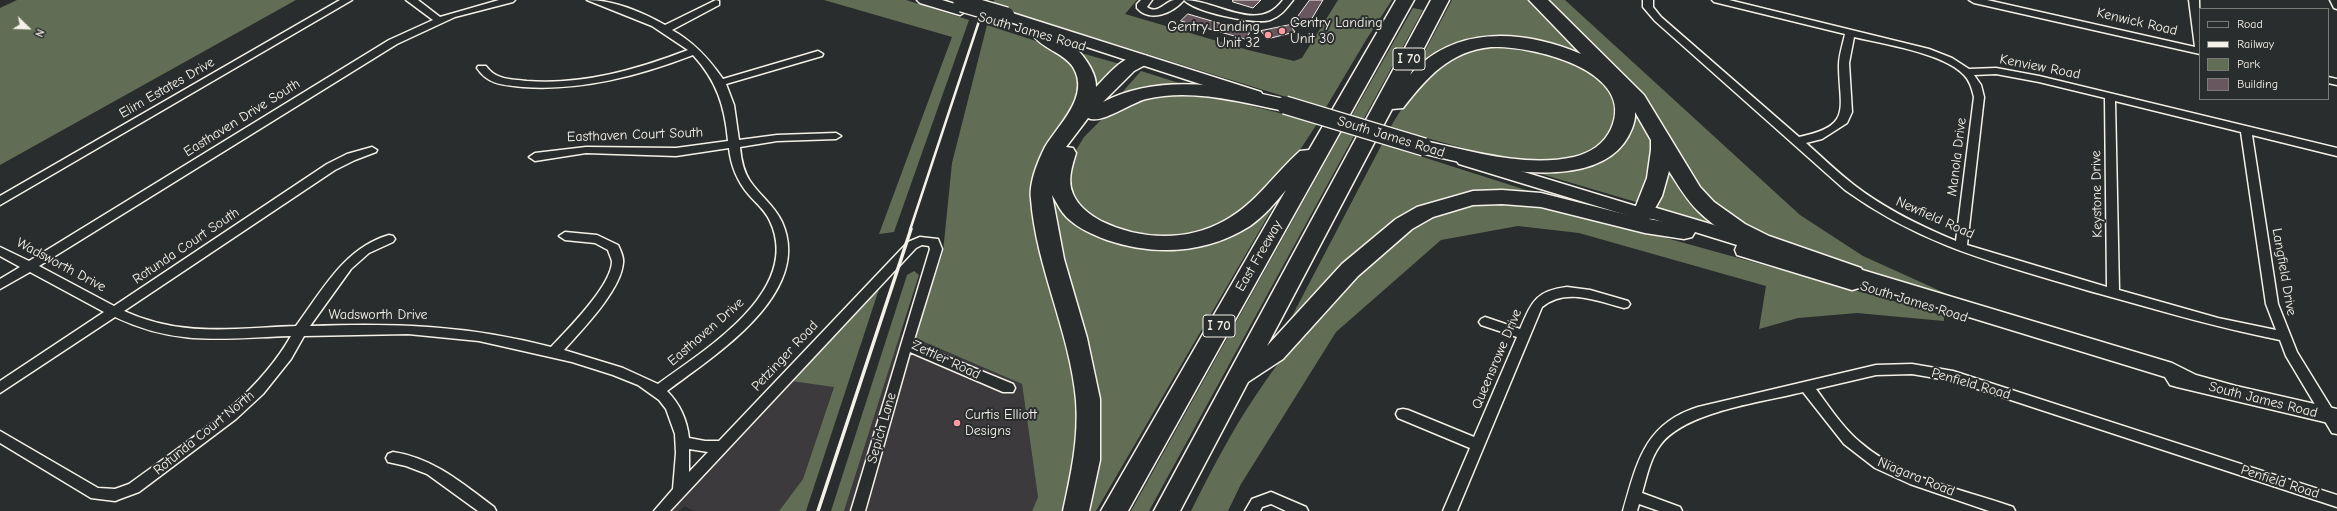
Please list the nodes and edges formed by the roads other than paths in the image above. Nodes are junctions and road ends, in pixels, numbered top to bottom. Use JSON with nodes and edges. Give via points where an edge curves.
{"nodes":[{"id":1,"x":347,"y":0,"type":"edge"},
{"id":2,"x":411,"y":0,"type":"edge"},
{"id":3,"x":510,"y":0,"type":"edge"},
{"id":4,"x":592,"y":0,"type":"edge"},
{"id":5,"x":925,"y":0,"type":"edge"},
{"id":6,"x":1147,"y":0,"type":"edge"},
{"id":7,"x":1179,"y":0,"type":"edge"},
{"id":8,"x":1189,"y":0,"type":"edge"},
{"id":9,"x":1288,"y":0,"type":"edge"},
{"id":10,"x":1405,"y":0,"type":"edge"},
{"id":11,"x":1440,"y":0,"type":"edge"},
{"id":12,"x":1538,"y":0,"type":"edge"},
{"id":13,"x":1648,"y":0,"type":"edge"},
{"id":14,"x":1717,"y":0,"type":"edge"},
{"id":15,"x":1974,"y":0,"type":"edge"},
{"id":16,"x":2194,"y":0,"type":"edge"},
{"id":17,"x":2335,"y":0,"type":"edge"},
{"id":18,"x":716,"y":3,"type":"dead end"},
{"id":19,"x":2006,"y":4,"type":"edge"},
{"id":20,"x":958,"y":5,"type":"edge"},
{"id":21,"x":2337,"y":6,"type":"edge"},
{"id":22,"x":438,"y":20,"type":"junction"},
{"id":23,"x":1004,"y":20,"type":"junction"},
{"id":24,"x":666,"y":29,"type":"junction"},
{"id":25,"x":1850,"y":32,"type":"junction"},
{"id":26,"x":1042,"y":35,"type":"junction"},
{"id":27,"x":2199,"y":42,"type":"edge"},
{"id":28,"x":2199,"y":50,"type":"edge"},
{"id":29,"x":695,"y":51,"type":"junction"},
{"id":30,"x":818,"y":54,"type":"dead end"},
{"id":31,"x":1140,"y":60,"type":"junction"},
{"id":32,"x":482,"y":68,"type":"dead end"},
{"id":33,"x":1967,"y":72,"type":"junction"},
{"id":34,"x":720,"y":83,"type":"junction"},
{"id":35,"x":2110,"y":96,"type":"junction"},
{"id":36,"x":1284,"y":105,"type":"junction"},
{"id":37,"x":1095,"y":115,"type":"junction"},
{"id":38,"x":1377,"y":117,"type":"junction"},
{"id":39,"x":1074,"y":121,"type":"junction"},
{"id":40,"x":2246,"y":130,"type":"junction"},
{"id":41,"x":836,"y":136,"type":"dead end"},
{"id":42,"x":1661,"y":139,"type":"junction"},
{"id":43,"x":1325,"y":141,"type":"junction"},
{"id":44,"x":1799,"y":141,"type":"junction"},
{"id":45,"x":735,"y":144,"type":"junction"},
{"id":46,"x":1424,"y":147,"type":"junction"},
{"id":47,"x":372,"y":150,"type":"dead end"},
{"id":48,"x":2337,"y":152,"type":"edge"},
{"id":49,"x":535,"y":157,"type":"dead end"},
{"id":50,"x":0,"y":201,"type":"edge"},
{"id":51,"x":1642,"y":214,"type":"junction"},
{"id":52,"x":1684,"y":232,"type":"junction"},
{"id":53,"x":565,"y":236,"type":"dead end"},
{"id":54,"x":389,"y":239,"type":"dead end"},
{"id":55,"x":1961,"y":248,"type":"junction"},
{"id":56,"x":936,"y":249,"type":"joint"},
{"id":57,"x":0,"y":251,"type":"edge"},
{"id":58,"x":30,"y":266,"type":"junction"},
{"id":59,"x":1853,"y":274,"type":"junction"},
{"id":60,"x":0,"y":285,"type":"edge"},
{"id":61,"x":2113,"y":292,"type":"junction"},
{"id":62,"x":1624,"y":304,"type":"dead end"},
{"id":63,"x":114,"y":312,"type":"junction"},
{"id":64,"x":1484,"y":322,"type":"dead end"},
{"id":65,"x":300,"y":331,"type":"junction"},
{"id":66,"x":1524,"y":335,"type":"junction"},
{"id":67,"x":2282,"y":336,"type":"junction"},
{"id":68,"x":906,"y":345,"type":"junction"},
{"id":69,"x":555,"y":351,"type":"junction"},
{"id":70,"x":1236,"y":378,"type":"junction"},
{"id":71,"x":2190,"y":381,"type":"junction"},
{"id":72,"x":1806,"y":386,"type":"junction"},
{"id":73,"x":0,"y":388,"type":"edge"},
{"id":74,"x":1008,"y":388,"type":"dead end"},
{"id":75,"x":657,"y":392,"type":"junction"},
{"id":76,"x":1404,"y":414,"type":"dead end"},
{"id":77,"x":2334,"y":421,"type":"edge"},
{"id":78,"x":0,"y":436,"type":"edge"},
{"id":79,"x":683,"y":442,"type":"junction"},
{"id":80,"x":1478,"y":445,"type":"junction"},
{"id":81,"x":722,"y":446,"type":"junction"},
{"id":82,"x":393,"y":458,"type":"dead end"},
{"id":83,"x":680,"y":491,"type":"junction"},
{"id":84,"x":1635,"y":496,"type":"junction"},
{"id":85,"x":2337,"y":501,"type":"edge"},
{"id":86,"x":489,"y":511,"type":"edge"},
{"id":87,"x":661,"y":511,"type":"edge"},
{"id":88,"x":858,"y":511,"type":"edge"},
{"id":89,"x":1076,"y":511,"type":"edge"},
{"id":90,"x":1114,"y":511,"type":"edge"},
{"id":91,"x":1167,"y":511,"type":"edge"},
{"id":92,"x":1252,"y":511,"type":"edge"},
{"id":93,"x":1301,"y":511,"type":"edge"},
{"id":94,"x":1450,"y":511,"type":"edge"},
{"id":95,"x":1630,"y":511,"type":"edge"},
{"id":96,"x":1675,"y":511,"type":"edge"},
{"id":97,"x":2008,"y":511,"type":"edge"}],
"edges":[{"from":1,"to":50,"type":"street","name":"Elim Estates Drive"},
{"from":2,"to":22,"type":"street"},
{"from":3,"to":22,"type":"street","name":"Easthaven Drive South"},
{"from":4,"to":24,"type":"street","name":"Easthaven Drive","via":[[625,9]]},
{"from":5,"to":20,"type":"main road","name":"South James Road"},
{"from":6,"to":7,"type":"street","via":[[1142,4],[1142,8],[1151,12],[1163,11]]},
{"from":8,"to":9,"type":"street","via":[[1252,19],[1276,15]]},
{"from":10,"to":43,"type":"highway","name":"East Freeway","number":"I 70"},
{"from":11,"to":38,"type":"highway","number":"I 70"},
{"from":12,"to":42,"type":"highway","via":[[1637,99]]},
{"from":13,"to":44,"type":"street","name":"Newfield Road","via":[[1648,7],[1658,19]]},
{"from":14,"to":25,"type":"street"},
{"from":15,"to":19,"type":"street","name":"Kenwick Road"},
{"from":16,"to":27,"type":"street"},
{"from":17,"to":21,"type":"street"},
{"from":18,"to":24,"type":"street"},
{"from":19,"to":28,"type":"street","name":"Kenwick Road"},
{"from":20,"to":23,"type":"main road","name":"South James Road"},
{"from":22,"to":58,"type":"street","name":"Easthaven Drive South","via":[[388,45]]},
{"from":23,"to":26,"type":"main road","name":"South James Road"},
{"from":23,"to":31,"type":"main road","name":"South James Road","via":[[1128,54]]},
{"from":24,"to":29,"type":"street","name":"Easthaven Drive"},
{"from":25,"to":33,"type":"street","via":[[1925,51],[1948,60]]},
{"from":25,"to":44,"type":"street","via":[[1844,63],[1847,112],[1842,124],[1818,137]]},
{"from":26,"to":31,"type":"main road","name":"South James Road","via":[[1125,59]]},
{"from":26,"to":39,"type":"highway","via":[[1075,56],[1086,71],[1088,92]]},
{"from":29,"to":32,"type":"street","via":[[629,74],[571,84],[506,82],[490,77]]},
{"from":29,"to":34,"type":"street","name":"Easthaven Drive"},
{"from":30,"to":34,"type":"street"},
{"from":31,"to":36,"type":"main road","name":"South James Road"},
{"from":31,"to":37,"type":"highway","via":[[1136,69]]},
{"from":31,"to":39,"type":"highway","via":[[1128,67]]},
{"from":33,"to":35,"type":"street","name":"Kenview Road","via":[[2009,73]]},
{"from":33,"to":55,"type":"street","name":"Manola Drive","via":[[1976,85],[1979,97]]},
{"from":34,"to":45,"type":"street","name":"Easthaven Drive","via":[[729,104]]},
{"from":35,"to":40,"type":"street","name":"Kenview Road"},
{"from":35,"to":61,"type":"street","name":"Keystone Drive"},
{"from":36,"to":37,"type":"highway","via":[[1226,94],[1173,90],[1134,96]]},
{"from":36,"to":46,"type":"main road","name":"South James Road","bridge":true},
{"from":37,"to":43,"type":"highway","via":[[1073,141],[1062,160],[1059,185],[1063,197],[1079,217],[1090,225],[1115,236],[1138,242],[1165,244],[1192,240],[1232,226],[1264,202],[1300,161]]},
{"from":38,"to":46,"type":"highway","via":[[1395,105],[1419,76],[1443,55],[1466,45],[1496,41],[1537,44],[1578,57],[1609,79],[1618,89],[1625,105],[1626,121],[1615,141],[1600,154],[1576,163],[1552,166],[1521,165]]},
{"from":38,"to":70,"type":"highway","number":"I 70"},
{"from":39,"to":89,"type":"highway","via":[[1052,154],[1041,198],[1051,252],[1075,338],[1088,399],[1087,460]]},
{"from":40,"to":48,"type":"street","name":"Kenview Road"},
{"from":40,"to":67,"type":"street","name":"Langfield Drive","via":[[2272,304]]},
{"from":41,"to":45,"type":"street","name":"Easthaven Court South","via":[[777,138]]},
{"from":42,"to":51,"type":"highway","via":[[1657,184]]},
{"from":42,"to":59,"type":"highway","via":[[1693,192],[1722,219],[1761,241]]},
{"from":43,"to":90,"type":"highway","name":"East Freeway","number":"I 70"},
{"from":44,"to":55,"type":"street","name":"Newfield Road","via":[[1849,187],[1876,207],[1903,223]]},
{"from":45,"to":49,"type":"street","name":"Easthaven Court South","via":[[676,152],[586,150]]},
{"from":45,"to":75,"type":"street","name":"Easthaven Drive","via":[[736,160],[742,177],[776,221],[783,240],[779,274],[760,304],[746,320]]},
{"from":46,"to":51,"type":"main road","name":"South James Road"},
{"from":47,"to":63,"type":"street","name":"Rotunda Court South","via":[[331,167]]},
{"from":51,"to":52,"type":"main road","name":"South James Road","via":[[1650,222]]},
{"from":51,"to":59,"type":"main road","name":"South James Road","via":[[1653,214]]},
{"from":52,"to":70,"type":"highway","via":[[1645,226],[1541,200],[1473,198],[1448,204],[1425,212],[1404,224],[1350,270],[1275,352]]},
{"from":52,"to":71,"type":"main road","name":"South James Road","via":[[2161,378]]},
{"from":53,"to":69,"type":"street","via":[[588,236],[606,241],[616,252],[618,262],[611,285]]},
{"from":54,"to":65,"type":"street","name":"Rotunda Court North","via":[[365,250],[347,266]]},
{"from":55,"to":61,"type":"street","name":"Newfield Road"},
{"from":56,"to":68,"type":"street","name":"Zettler Road"},
{"from":56,"to":81,"type":"street","name":"Petzinger Road","via":[[934,242],[929,241],[920,241],[912,245]]},
{"from":57,"to":58,"type":"street","name":"Wadsworth Drive"},
{"from":58,"to":60,"type":"street","name":"Easthaven Drive South"},
{"from":58,"to":63,"type":"street","name":"Wadsworth Drive"},
{"from":59,"to":71,"type":"main road","name":"South James Road","via":[[2172,371]]},
{"from":61,"to":67,"type":"street","name":"Newfield Road","via":[[2218,323]]},
{"from":62,"to":66,"type":"street","name":"Queensrowe Drive","via":[[1574,292],[1558,291],[1545,296],[1537,304]]},
{"from":63,"to":65,"type":"street","name":"Wadsworth Drive","via":[[148,326],[191,334]]},
{"from":63,"to":73,"type":"street","name":"Rotunda Court South"},
{"from":64,"to":66,"type":"street"},
{"from":65,"to":69,"type":"street","name":"Wadsworth Drive","via":[[442,331]]},
{"from":65,"to":78,"type":"street","name":"Rotunda Court North","via":[[286,356],[258,390],[231,415],[134,488],[115,495],[96,494]]},
{"from":66,"to":80,"type":"street","name":"Queensrowe Drive"},
{"from":67,"to":77,"type":"street","name":"Langfield Drive"},
{"from":68,"to":74,"type":"street","name":"Zettler Road"},
{"from":68,"to":88,"type":"street","name":"Sepich Lane"},
{"from":69,"to":75,"type":"street","name":"Wadsworth Drive","via":[[631,376]]},
{"from":70,"to":91,"type":"highway","number":"I 70"},
{"from":71,"to":77,"type":"main road","name":"South James Road"},
{"from":72,"to":84,"type":"street","name":"Penfield Road","via":[[1698,412],[1676,422],[1658,436],[1644,458]]},
{"from":72,"to":85,"type":"street","name":"Penfield Road","via":[[1876,370],[1912,369],[1953,376]]},
{"from":72,"to":97,"type":"street","name":"Niagara Road","via":[[1843,435],[1865,455],[1906,476]]},
{"from":75,"to":79,"type":"street","name":"Wadsworth Drive","via":[[677,415]]},
{"from":76,"to":80,"type":"street"},
{"from":79,"to":81,"type":"street","via":[[704,447]]},
{"from":79,"to":83,"type":"street","name":"Wadsworth Drive"},
{"from":80,"to":94,"type":"street","name":"Queensrowe Drive"},
{"from":81,"to":83,"type":"street","name":"Petzinger Road"},
{"from":82,"to":86,"type":"street","via":[[400,458],[436,472]]},
{"from":83,"to":87,"type":"street","name":"Petzinger Road"},
{"from":84,"to":95,"type":"street","name":"Penfield Road"},
{"from":84,"to":96,"type":"street"},
{"from":92,"to":93,"type":"street","via":[[1257,503],[1271,498]]}]}
